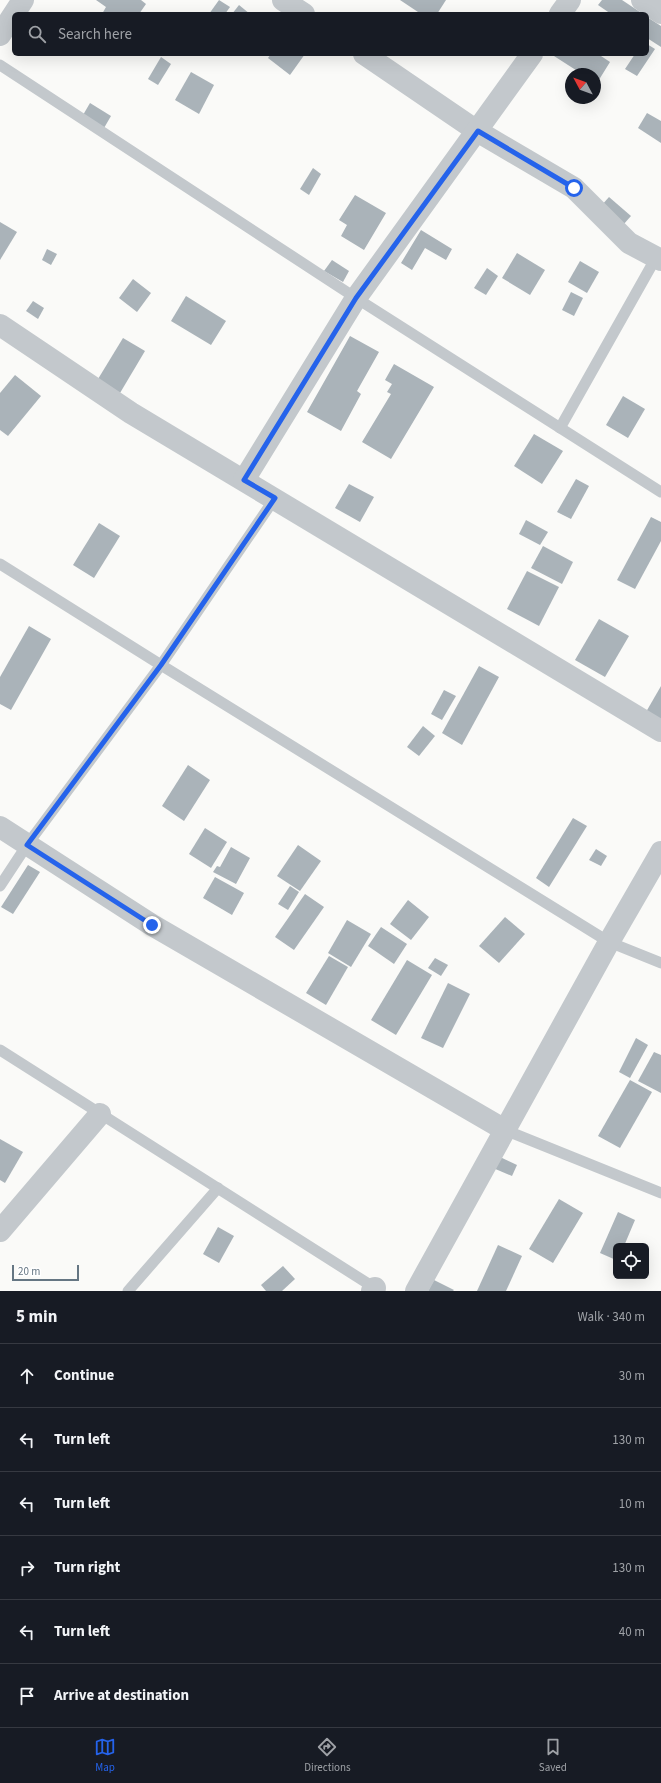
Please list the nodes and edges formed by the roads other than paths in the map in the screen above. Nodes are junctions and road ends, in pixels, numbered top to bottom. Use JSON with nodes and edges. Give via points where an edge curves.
{"nodes":[{"id":1,"x":23,"y":0,"type":"edge"},
{"id":2,"x":283,"y":0,"type":"edge"},
{"id":3,"x":570,"y":0,"type":"edge"},
{"id":4,"x":642,"y":0,"type":"edge"},
{"id":5,"x":15,"y":12,"type":"edge"},
{"id":6,"x":301,"y":12,"type":"edge"},
{"id":7,"x":561,"y":12,"type":"edge"},
{"id":8,"x":661,"y":13,"type":"edge"},
{"id":9,"x":12,"y":17,"type":"edge"},
{"id":10,"x":0,"y":35,"type":"edge"},
{"id":11,"x":367,"y":56,"type":"edge"},
{"id":12,"x":531,"y":56,"type":"edge"},
{"id":13,"x":0,"y":65,"type":"edge"},
{"id":14,"x":478,"y":131,"type":"junction"},
{"id":15,"x":659,"y":256,"type":"edge"},
{"id":16,"x":356,"y":298,"type":"junction"},
{"id":17,"x":0,"y":325,"type":"edge"},
{"id":18,"x":560,"y":428,"type":"junction"},
{"id":19,"x":244,"y":480,"type":"junction"},
{"id":20,"x":661,"y":492,"type":"edge"},
{"id":21,"x":275,"y":498,"type":"junction"},
{"id":22,"x":0,"y":564,"type":"edge"},
{"id":23,"x":161,"y":665,"type":"junction"},
{"id":24,"x":661,"y":731,"type":"edge"},
{"id":25,"x":0,"y":826,"type":"edge"},
{"id":26,"x":27,"y":845,"type":"junction"},
{"id":27,"x":661,"y":852,"type":"edge"},
{"id":28,"x":0,"y":886,"type":"edge"},
{"id":29,"x":609,"y":942,"type":"junction"},
{"id":30,"x":661,"y":963,"type":"edge"},
{"id":31,"x":0,"y":1050,"type":"edge"},
{"id":32,"x":100,"y":1114,"type":"junction"},
{"id":33,"x":505,"y":1130,"type":"junction"},
{"id":34,"x":218,"y":1188,"type":"junction"},
{"id":35,"x":661,"y":1193,"type":"edge"},
{"id":36,"x":0,"y":1231,"type":"edge"},
{"id":37,"x":376,"y":1290,"type":"edge"},
{"id":38,"x":128,"y":1291,"type":"edge"},
{"id":39,"x":416,"y":1291,"type":"edge"}],
"edges":[{"from":1,"to":5,"type":"street"},
{"from":2,"to":6,"type":"street"},
{"from":3,"to":7,"type":"street"},
{"from":4,"to":8,"type":"street"},
{"from":9,"to":10,"type":"street"},
{"from":11,"to":14,"type":"street"},
{"from":12,"to":14,"type":"street"},
{"from":13,"to":16,"type":"lane"},
{"from":14,"to":15,"type":"street","via":[[574,188],[629,243]]},
{"from":14,"to":16,"type":"street"},
{"from":15,"to":18,"type":"lane"},
{"from":16,"to":18,"type":"lane"},
{"from":16,"to":19,"type":"street"},
{"from":17,"to":19,"type":"street","via":[[131,413]]},
{"from":18,"to":20,"type":"lane"},
{"from":19,"to":21,"type":"street"},
{"from":21,"to":23,"type":"lane"},
{"from":21,"to":24,"type":"street"},
{"from":22,"to":23,"type":"lane"},
{"from":23,"to":26,"type":"lane"},
{"from":23,"to":29,"type":"lane"},
{"from":25,"to":26,"type":"street"},
{"from":26,"to":28,"type":"lane"},
{"from":26,"to":33,"type":"street","via":[[152,925]]},
{"from":27,"to":29,"type":"street"},
{"from":29,"to":30,"type":"lane"},
{"from":29,"to":33,"type":"street"},
{"from":31,"to":32,"type":"lane"},
{"from":32,"to":34,"type":"lane"},
{"from":32,"to":36,"type":"street"},
{"from":33,"to":35,"type":"lane"},
{"from":33,"to":39,"type":"street"},
{"from":34,"to":37,"type":"lane"},
{"from":34,"to":38,"type":"lane"}]}
